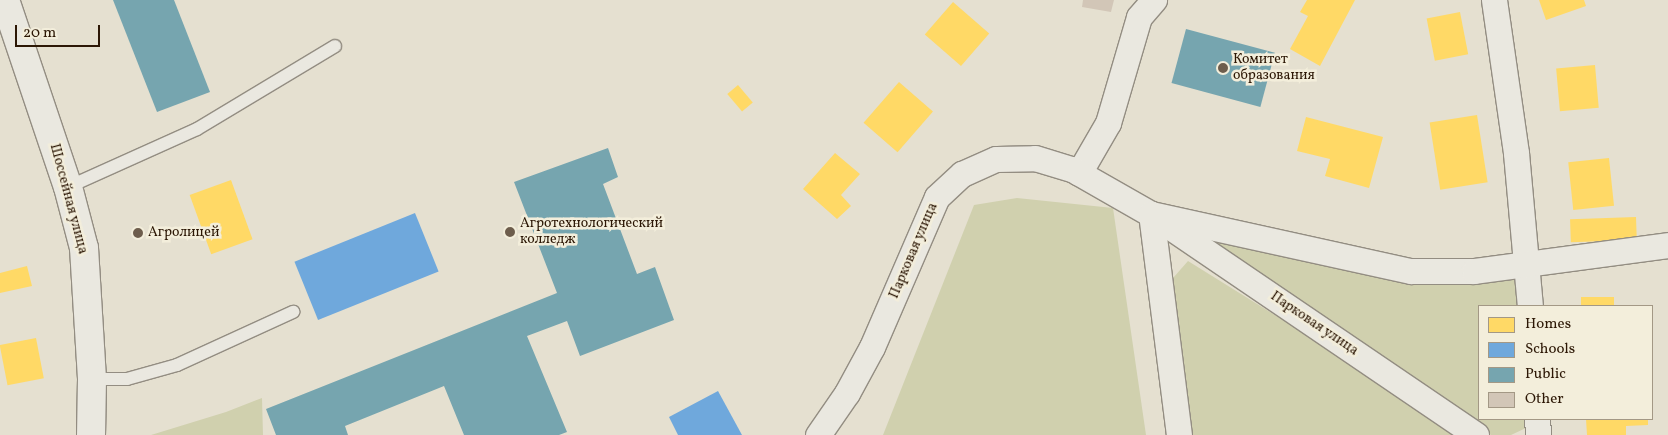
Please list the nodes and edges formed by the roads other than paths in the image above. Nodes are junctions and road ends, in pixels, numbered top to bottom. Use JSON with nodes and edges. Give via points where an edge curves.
{"nodes":[{"id":1,"x":5,"y":0,"type":"edge"},
{"id":2,"x":1154,"y":0,"type":"edge"},
{"id":3,"x":1494,"y":0,"type":"edge"},
{"id":4,"x":334,"y":46,"type":"dead end"},
{"id":5,"x":1079,"y":173,"type":"junction"},
{"id":6,"x":68,"y":187,"type":"junction"},
{"id":7,"x":1151,"y":214,"type":"junction"},
{"id":8,"x":1668,"y":245,"type":"edge"},
{"id":9,"x":1527,"y":261,"type":"junction"},
{"id":10,"x":1530,"y":305,"type":"edge"},
{"id":11,"x":293,"y":312,"type":"dead end"},
{"id":12,"x":92,"y":379,"type":"junction"},
{"id":13,"x":1537,"y":420,"type":"edge"},
{"id":14,"x":92,"y":435,"type":"edge"},
{"id":15,"x":818,"y":435,"type":"edge"},
{"id":16,"x":1179,"y":435,"type":"edge"},
{"id":17,"x":1476,"y":435,"type":"edge"},
{"id":18,"x":1538,"y":435,"type":"edge"}],
"edges":[{"from":1,"to":6,"type":"main road","name":"Шоссейная улица"},
{"from":2,"to":5,"type":"street","via":[[1139,17],[1108,123]]},
{"from":3,"to":9,"type":"street","via":[[1516,153]]},
{"from":4,"to":6,"type":"lane","via":[[198,129]]},
{"from":5,"to":7,"type":"street","name":"Парковая улица"},
{"from":5,"to":15,"type":"street","name":"Парковая улица","via":[[1035,158],[996,159],[962,174],[937,197],[872,347],[847,393]]},
{"from":6,"to":12,"type":"main road","name":"Шоссейная улица","via":[[84,248]]},
{"from":7,"to":9,"type":"street","name":"Парковая улица","via":[[1410,271],[1474,271]]},
{"from":7,"to":16,"type":"street"},
{"from":7,"to":17,"type":"street","name":"Парковая улица"},
{"from":8,"to":9,"type":"street","name":"Парковая улица"},
{"from":9,"to":10,"type":"street"},
{"from":11,"to":12,"type":"lane","via":[[177,365],[127,379]]},
{"from":12,"to":14,"type":"main road","name":"Шоссейная улица"},
{"from":13,"to":18,"type":"street"}]}
